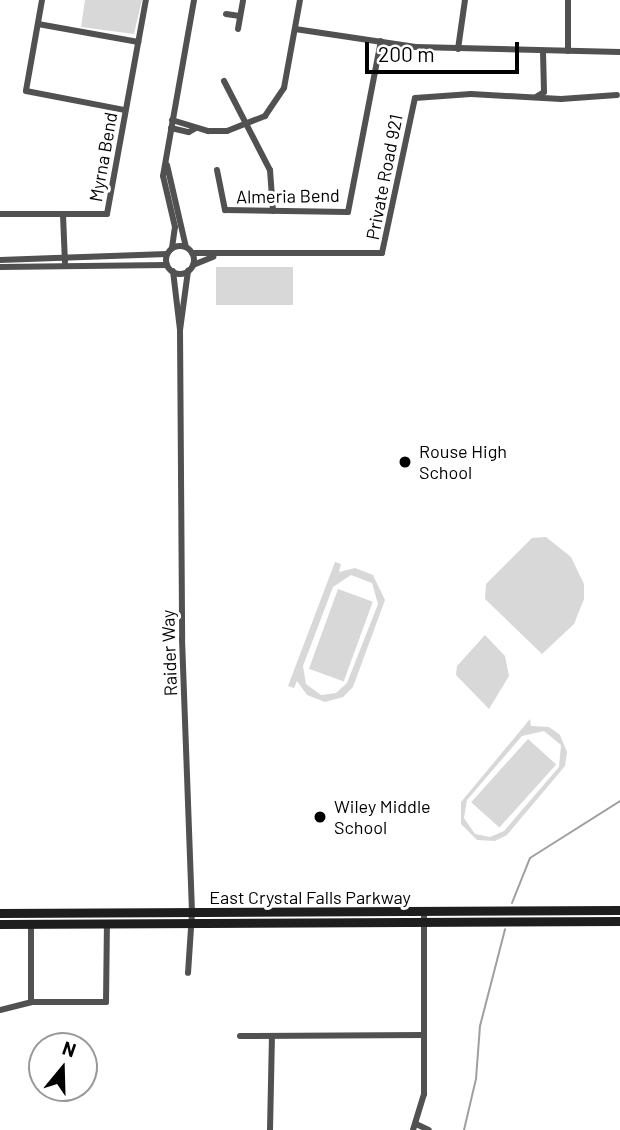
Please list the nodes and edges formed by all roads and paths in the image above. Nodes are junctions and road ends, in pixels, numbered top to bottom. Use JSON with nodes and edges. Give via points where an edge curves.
{"nodes":[{"id":1,"x":42,"y":0,"type":"edge"},
{"id":2,"x":146,"y":0,"type":"edge"},
{"id":3,"x":194,"y":0,"type":"edge"},
{"id":4,"x":243,"y":0,"type":"edge"},
{"id":5,"x":300,"y":0,"type":"edge"},
{"id":6,"x":465,"y":0,"type":"edge"},
{"id":7,"x":568,"y":0,"type":"edge"},
{"id":8,"x":226,"y":14,"type":"dead end"},
{"id":9,"x":240,"y":16,"type":"junction"},
{"id":10,"x":38,"y":24,"type":"junction"},
{"id":11,"x":238,"y":29,"type":"dead end"},
{"id":12,"x":295,"y":29,"type":"junction"},
{"id":13,"x":381,"y":41,"type":"junction"},
{"id":14,"x":138,"y":42,"type":"junction"},
{"id":15,"x":458,"y":49,"type":"junction"},
{"id":16,"x":542,"y":51,"type":"junction"},
{"id":17,"x":568,"y":51,"type":"junction"},
{"id":18,"x":620,"y":51,"type":"edge"},
{"id":19,"x":224,"y":81,"type":"dead end"},
{"id":20,"x":617,"y":95,"type":"dead end"},
{"id":21,"x":533,"y":98,"type":"junction"},
{"id":22,"x":125,"y":110,"type":"junction"},
{"id":23,"x":172,"y":120,"type":"junction"},
{"id":24,"x":248,"y":125,"type":"junction"},
{"id":25,"x":171,"y":128,"type":"junction"},
{"id":26,"x":196,"y":128,"type":"junction"},
{"id":27,"x":165,"y":160,"type":"junction"},
{"id":28,"x":216,"y":170,"type":"dead end"},
{"id":29,"x":273,"y":211,"type":"junction"},
{"id":30,"x":0,"y":214,"type":"edge"},
{"id":31,"x":63,"y":215,"type":"junction"},
{"id":32,"x":186,"y":247,"type":"junction"},
{"id":33,"x":170,"y":251,"type":"junction"},
{"id":34,"x":192,"y":253,"type":"junction"},
{"id":35,"x":215,"y":256,"type":"junction"},
{"id":36,"x":0,"y":260,"type":"edge"},
{"id":37,"x":65,"y":262,"type":"junction"},
{"id":38,"x":167,"y":265,"type":"junction"},
{"id":39,"x":0,"y":267,"type":"edge"},
{"id":40,"x":190,"y":268,"type":"junction"},
{"id":41,"x":173,"y":271,"type":"junction"},
{"id":42,"x":180,"y":330,"type":"junction"},
{"id":43,"x":620,"y":910,"type":"edge"},
{"id":44,"x":540,"y":911,"type":"junction"},
{"id":45,"x":0,"y":913,"type":"edge"},
{"id":46,"x":31,"y":913,"type":"junction"},
{"id":47,"x":424,"y":917,"type":"junction"},
{"id":48,"x":107,"y":918,"type":"junction"},
{"id":49,"x":192,"y":918,"type":"junction"},
{"id":50,"x":620,"y":921,"type":"edge"},
{"id":51,"x":542,"y":922,"type":"junction"},
{"id":52,"x":0,"y":923,"type":"edge"},
{"id":53,"x":31,"y":924,"type":"junction"},
{"id":54,"x":188,"y":973,"type":"dead end"},
{"id":55,"x":31,"y":1002,"type":"junction"},
{"id":56,"x":0,"y":1010,"type":"edge"},
{"id":57,"x":240,"y":1035,"type":"dead end"},
{"id":58,"x":424,"y":1035,"type":"junction"},
{"id":59,"x":272,"y":1036,"type":"junction"},
{"id":60,"x":414,"y":1127,"type":"edge"},
{"id":61,"x":270,"y":1130,"type":"edge"},
{"id":62,"x":429,"y":1130,"type":"edge"}],
"edges":[{"from":1,"to":10,"type":"street"},
{"from":2,"to":14,"type":"street","name":"Myrna Bend"},
{"from":3,"to":23,"type":"street"},
{"from":4,"to":9,"type":"street"},
{"from":5,"to":12,"type":"street"},
{"from":6,"to":15,"type":"street"},
{"from":7,"to":17,"type":"street"},
{"from":8,"to":9,"type":"street"},
{"from":9,"to":11,"type":"street"},
{"from":10,"to":14,"type":"street"},
{"from":10,"to":22,"type":"street","via":[[26,91]]},
{"from":12,"to":13,"type":"street"},
{"from":12,"to":24,"type":"street","via":[[284,88],[276,104]]},
{"from":13,"to":15,"type":"street"},
{"from":13,"to":29,"type":"street","name":"Almeria Bend","via":[[348,212]]},
{"from":14,"to":22,"type":"street","name":"Myrna Bend"},
{"from":15,"to":16,"type":"street"},
{"from":16,"to":17,"type":"street"},
{"from":16,"to":21,"type":"street","via":[[544,92]]},
{"from":17,"to":18,"type":"street"},
{"from":19,"to":24,"type":"street"},
{"from":20,"to":21,"type":"street","name":"Private Road 921"},
{"from":21,"to":35,"type":"street","name":"Private Road 921","via":[[471,94],[415,99],[382,253]]},
{"from":22,"to":31,"type":"street","name":"Myrna Bend","via":[[107,214]]},
{"from":23,"to":25,"type":"street"},
{"from":23,"to":26,"type":"street"},
{"from":24,"to":26,"type":"street","via":[[227,131]]},
{"from":24,"to":29,"type":"street","via":[[273,182]]},
{"from":25,"to":26,"type":"street"},
{"from":25,"to":27,"type":"street"},
{"from":27,"to":32,"type":"street"},
{"from":27,"to":33,"type":"street","via":[[163,176],[176,227]]},
{"from":28,"to":29,"type":"street","name":"Almeria Bend","via":[[225,210]]},
{"from":30,"to":31,"type":"street","name":"Myrna Bend"},
{"from":31,"to":37,"type":"street"},
{"from":32,"to":33,"type":"street"},
{"from":32,"to":34,"type":"street"},
{"from":33,"to":37,"type":"street"},
{"from":33,"to":38,"type":"street"},
{"from":34,"to":35,"type":"street","name":"Private Road 921"},
{"from":34,"to":40,"type":"street"},
{"from":35,"to":40,"type":"street","name":"Private Road 921"},
{"from":36,"to":37,"type":"street"},
{"from":37,"to":38,"type":"street"},
{"from":37,"to":39,"type":"street"},
{"from":38,"to":41,"type":"street"},
{"from":40,"to":41,"type":"street"},
{"from":40,"to":42,"type":"street","name":"Raider Way"},
{"from":41,"to":42,"type":"street","name":"Raider Way"},
{"from":42,"to":49,"type":"street","name":"Raider Way","via":[[182,639]]},
{"from":43,"to":44,"type":"main road","name":"East Crystal Falls Parkway"},
{"from":44,"to":47,"type":"main road","name":"East Crystal Falls Parkway"},
{"from":44,"to":51,"type":"main road"},
{"from":45,"to":46,"type":"main road","name":"East Crystal Falls Parkway"},
{"from":46,"to":48,"type":"main road","name":"East Crystal Falls Parkway"},
{"from":46,"to":53,"type":"main road"},
{"from":47,"to":49,"type":"main road","name":"East Crystal Falls Parkway"},
{"from":47,"to":51,"type":"main road","name":"East Crystal Falls Parkway"},
{"from":47,"to":58,"type":"street"},
{"from":48,"to":49,"type":"main road","name":"East Crystal Falls Parkway"},
{"from":48,"to":53,"type":"main road","name":"East Crystal Falls Parkway"},
{"from":48,"to":55,"type":"street","via":[[106,1002]]},
{"from":49,"to":54,"type":"street","name":"Raider Way"},
{"from":50,"to":51,"type":"main road","name":"East Crystal Falls Parkway"},
{"from":52,"to":53,"type":"main road","name":"East Crystal Falls Parkway"},
{"from":53,"to":55,"type":"street"},
{"from":55,"to":56,"type":"street"},
{"from":57,"to":59,"type":"street"},
{"from":58,"to":59,"type":"street"},
{"from":58,"to":60,"type":"street","via":[[424,1094]]},
{"from":59,"to":61,"type":"street"},
{"from":60,"to":62,"type":"street"}]}
